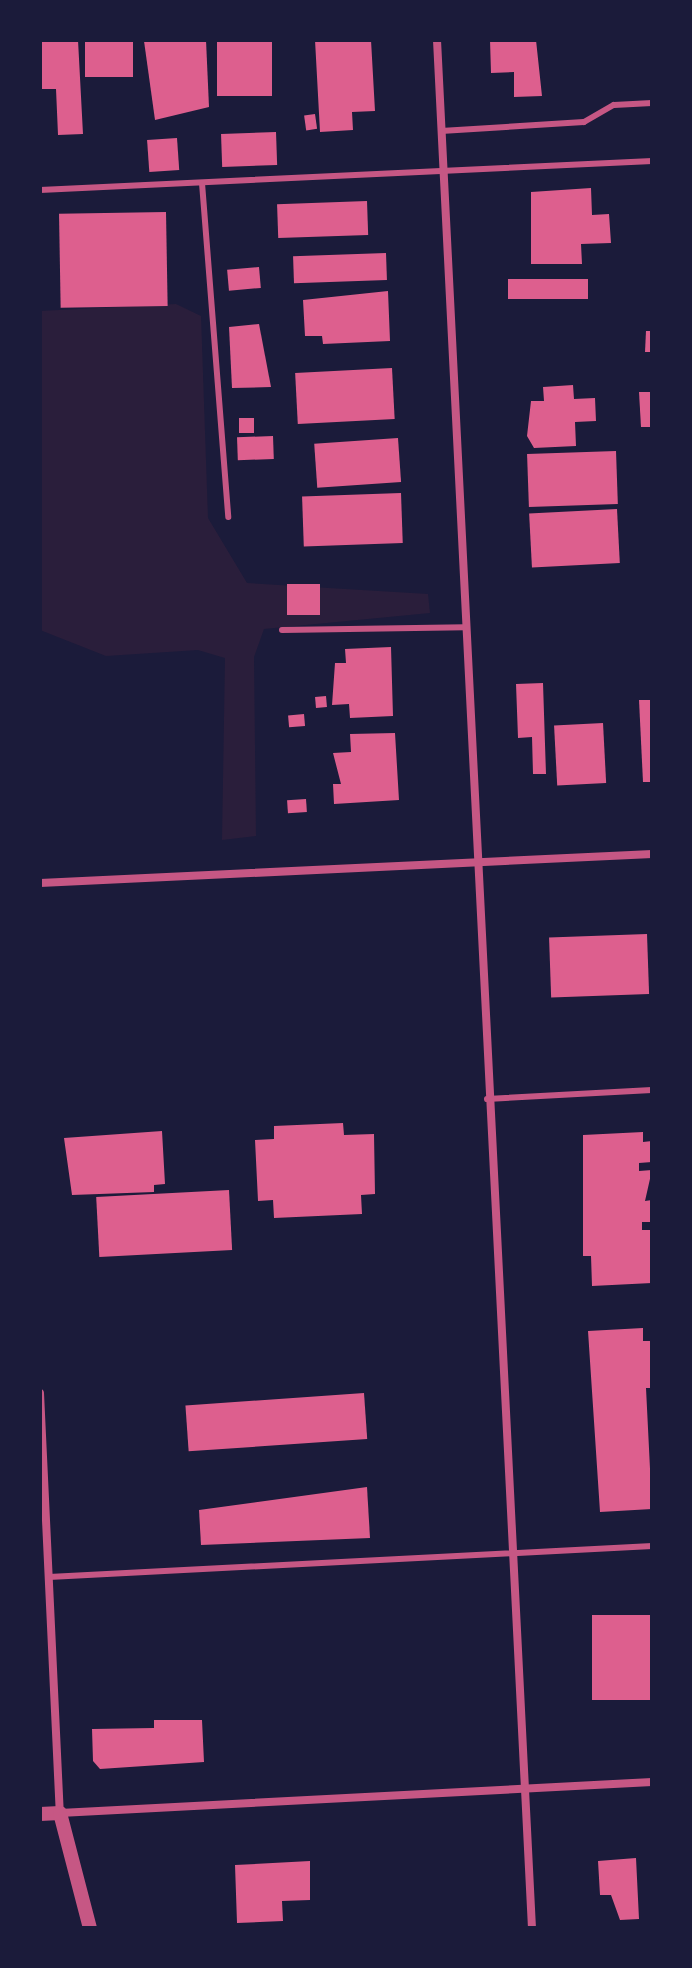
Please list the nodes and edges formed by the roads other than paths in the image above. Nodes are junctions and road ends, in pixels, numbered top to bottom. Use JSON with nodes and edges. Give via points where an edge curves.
{"nodes":[{"id":1,"x":437,"y":40,"type":"edge"},
{"id":2,"x":652,"y":103,"type":"edge"},
{"id":3,"x":441,"y":131,"type":"junction"},
{"id":4,"x":652,"y":161,"type":"edge"},
{"id":5,"x":443,"y":172,"type":"junction"},
{"id":6,"x":202,"y":183,"type":"junction"},
{"id":7,"x":40,"y":190,"type":"edge"},
{"id":8,"x":228,"y":517,"type":"dead end"},
{"id":9,"x":465,"y":627,"type":"junction"},
{"id":10,"x":282,"y":630,"type":"dead end"},
{"id":11,"x":652,"y":854,"type":"edge"},
{"id":12,"x":474,"y":863,"type":"junction"},
{"id":13,"x":40,"y":883,"type":"edge"},
{"id":14,"x":652,"y":1090,"type":"edge"},
{"id":15,"x":487,"y":1099,"type":"junction"},
{"id":16,"x":40,"y":1393,"type":"edge"},
{"id":17,"x":41,"y":1439,"type":"edge"},
{"id":18,"x":652,"y":1546,"type":"edge"},
{"id":19,"x":511,"y":1552,"type":"junction"},
{"id":20,"x":49,"y":1577,"type":"junction"},
{"id":21,"x":652,"y":1782,"type":"edge"},
{"id":22,"x":524,"y":1789,"type":"junction"},
{"id":23,"x":60,"y":1813,"type":"junction"},
{"id":24,"x":40,"y":1814,"type":"edge"},
{"id":25,"x":90,"y":1928,"type":"edge"},
{"id":26,"x":532,"y":1928,"type":"edge"}],
"edges":[{"from":1,"to":3,"type":"street"},
{"from":2,"to":3,"type":"lane","via":[[614,105],[584,122]]},
{"from":3,"to":5,"type":"street"},
{"from":4,"to":5,"type":"lane"},
{"from":5,"to":6,"type":"lane"},
{"from":5,"to":9,"type":"street"},
{"from":6,"to":7,"type":"lane"},
{"from":6,"to":8,"type":"lane"},
{"from":9,"to":10,"type":"lane"},
{"from":9,"to":12,"type":"street"},
{"from":11,"to":12,"type":"street"},
{"from":12,"to":13,"type":"street"},
{"from":12,"to":15,"type":"street"},
{"from":14,"to":15,"type":"lane"},
{"from":15,"to":19,"type":"street"},
{"from":16,"to":17,"type":"street"},
{"from":17,"to":20,"type":"street"},
{"from":18,"to":19,"type":"lane"},
{"from":19,"to":20,"type":"lane"},
{"from":19,"to":22,"type":"street"},
{"from":20,"to":23,"type":"street"},
{"from":21,"to":22,"type":"street"},
{"from":22,"to":23,"type":"street"},
{"from":22,"to":26,"type":"street"},
{"from":23,"to":24,"type":"street"},
{"from":23,"to":25,"type":"street"}]}
